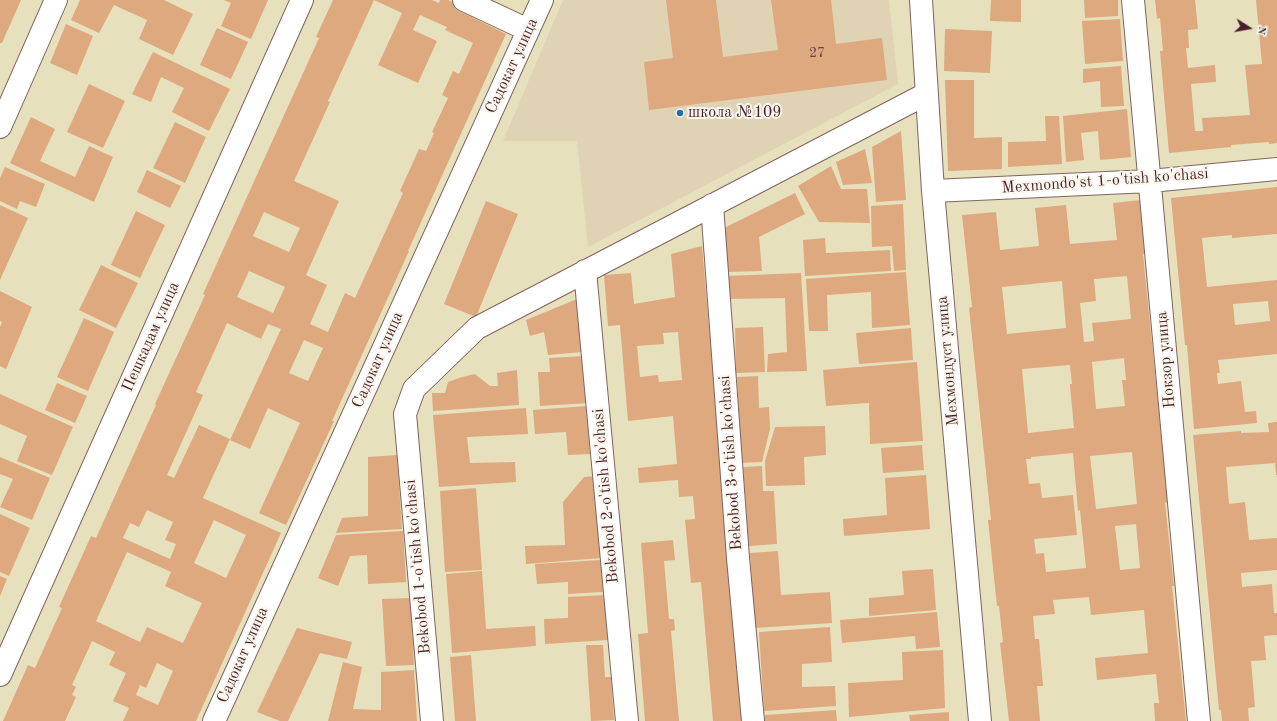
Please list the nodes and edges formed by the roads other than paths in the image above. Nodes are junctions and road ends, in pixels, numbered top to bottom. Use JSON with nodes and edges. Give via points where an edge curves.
{"nodes":[{"id":1,"x":56,"y":0,"type":"edge"},
{"id":2,"x":302,"y":0,"type":"edge"},
{"id":3,"x":464,"y":0,"type":"edge"},
{"id":4,"x":542,"y":0,"type":"edge"},
{"id":5,"x":921,"y":0,"type":"edge"},
{"id":6,"x":1134,"y":0,"type":"edge"},
{"id":7,"x":528,"y":30,"type":"junction"},
{"id":8,"x":926,"y":94,"type":"junction"},
{"id":9,"x":0,"y":127,"type":"edge"},
{"id":10,"x":1277,"y":169,"type":"edge"},
{"id":11,"x":1150,"y":181,"type":"junction"},
{"id":12,"x":933,"y":191,"type":"junction"},
{"id":13,"x":712,"y":205,"type":"junction"},
{"id":14,"x":585,"y":271,"type":"junction"},
{"id":15,"x":5,"y":651,"type":"edge"},
{"id":16,"x":0,"y":675,"type":"edge"},
{"id":17,"x":214,"y":721,"type":"edge"},
{"id":18,"x":432,"y":721,"type":"edge"},
{"id":19,"x":627,"y":721,"type":"edge"},
{"id":20,"x":753,"y":721,"type":"edge"},
{"id":21,"x":980,"y":721,"type":"edge"},
{"id":22,"x":1199,"y":721,"type":"edge"}],
"edges":[{"from":1,"to":9,"type":"street"},
{"from":2,"to":15,"type":"street","name":"Пешкадам улица"},
{"from":3,"to":7,"type":"street"},
{"from":4,"to":7,"type":"street","name":"Садокат улица"},
{"from":5,"to":8,"type":"street","name":"Мехмондуст улица"},
{"from":6,"to":11,"type":"street","name":"Нокзор улица"},
{"from":7,"to":17,"type":"street","name":"Садокат улица"},
{"from":8,"to":12,"type":"street","name":"Мехмондуст улица"},
{"from":8,"to":13,"type":"street"},
{"from":10,"to":11,"type":"street","name":"Mexmondo'st 1-o'tish ko'chasi"},
{"from":11,"to":12,"type":"street","name":"Mexmondo'st 1-o'tish ko'chasi"},
{"from":11,"to":22,"type":"street","name":"Нокзор улица"},
{"from":12,"to":21,"type":"street","name":"Мехмондуст улица"},
{"from":13,"to":14,"type":"street"},
{"from":13,"to":20,"type":"street","name":"Bekobod 3-o'tish ko'chasi","via":[[738,558]]},
{"from":14,"to":18,"type":"street","name":"Bekobod 1-o'tish ko'chasi","via":[[477,328],[414,389],[405,414]]},
{"from":14,"to":19,"type":"street","name":"Bekobod 2-o'tish ko'chasi"},
{"from":15,"to":16,"type":"street","name":"Пешкадам улица"}]}
